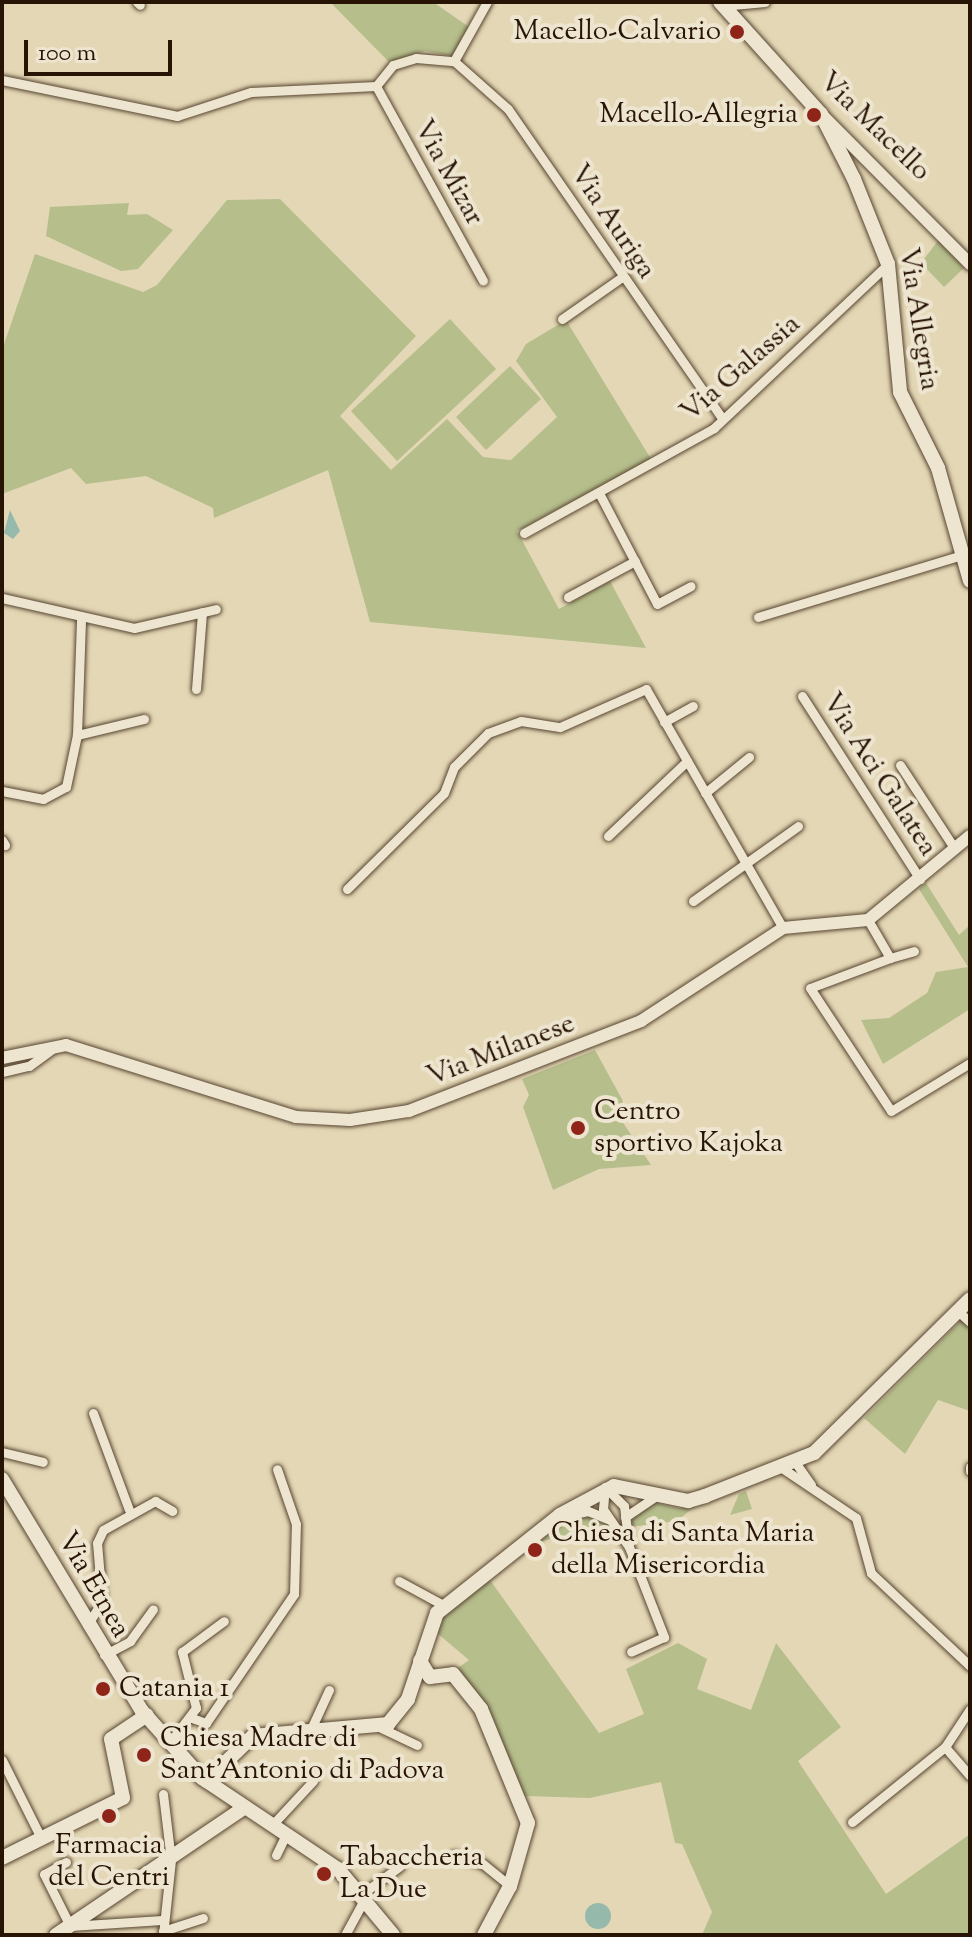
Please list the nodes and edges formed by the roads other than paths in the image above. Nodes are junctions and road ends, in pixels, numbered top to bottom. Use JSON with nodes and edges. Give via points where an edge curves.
{"nodes":[{"id":1,"x":487,"y":2,"type":"edge"},
{"id":2,"x":765,"y":2,"type":"edge"},
{"id":3,"x":721,"y":4,"type":"edge"},
{"id":4,"x":454,"y":61,"type":"junction"},
{"id":5,"x":2,"y":80,"type":"edge"},
{"id":6,"x":376,"y":86,"type":"junction"},
{"id":7,"x":821,"y":114,"type":"junction"},
{"id":8,"x":888,"y":264,"type":"junction"},
{"id":9,"x":970,"y":264,"type":"edge"},
{"id":10,"x":622,"y":277,"type":"junction"},
{"id":11,"x":483,"y":281,"type":"dead end"},
{"id":12,"x":562,"y":319,"type":"dead end"},
{"id":13,"x":723,"y":419,"type":"junction"},
{"id":14,"x":599,"y":493,"type":"junction"},
{"id":15,"x":524,"y":533,"type":"dead end"},
{"id":16,"x":962,"y":555,"type":"junction"},
{"id":17,"x":635,"y":561,"type":"junction"},
{"id":18,"x":970,"y":581,"type":"edge"},
{"id":19,"x":691,"y":586,"type":"dead end"},
{"id":20,"x":568,"y":597,"type":"dead end"},
{"id":21,"x":2,"y":598,"type":"edge"},
{"id":22,"x":216,"y":609,"type":"dead end"},
{"id":23,"x":202,"y":612,"type":"junction"},
{"id":24,"x":758,"y":617,"type":"dead end"},
{"id":25,"x":81,"y":618,"type":"junction"},
{"id":26,"x":196,"y":689,"type":"dead end"},
{"id":27,"x":802,"y":696,"type":"dead end"},
{"id":28,"x":693,"y":706,"type":"dead end"},
{"id":29,"x":144,"y":719,"type":"dead end"},
{"id":30,"x":664,"y":722,"type":"junction"},
{"id":31,"x":77,"y":735,"type":"junction"},
{"id":32,"x":749,"y":757,"type":"dead end"},
{"id":33,"x":687,"y":761,"type":"junction"},
{"id":34,"x":900,"y":765,"type":"dead end"},
{"id":35,"x":2,"y":791,"type":"edge"},
{"id":36,"x":705,"y":793,"type":"junction"},
{"id":37,"x":798,"y":826,"type":"dead end"},
{"id":38,"x":608,"y":836,"type":"dead end"},
{"id":39,"x":970,"y":836,"type":"edge"},
{"id":40,"x":955,"y":849,"type":"junction"},
{"id":41,"x":747,"y":867,"type":"junction"},
{"id":42,"x":920,"y":879,"type":"junction"},
{"id":43,"x":347,"y":889,"type":"dead end"},
{"id":44,"x":693,"y":901,"type":"dead end"},
{"id":45,"x":868,"y":920,"type":"junction"},
{"id":46,"x":783,"y":928,"type":"junction"},
{"id":47,"x":914,"y":951,"type":"dead end"},
{"id":48,"x":890,"y":958,"type":"junction"},
{"id":49,"x":55,"y":1047,"type":"junction"},
{"id":50,"x":2,"y":1058,"type":"edge"},
{"id":51,"x":970,"y":1063,"type":"edge"},
{"id":52,"x":2,"y":1072,"type":"edge"},
{"id":53,"x":970,"y":1299,"type":"edge"},
{"id":54,"x":958,"y":1311,"type":"junction"},
{"id":55,"x":970,"y":1322,"type":"edge"},
{"id":56,"x":93,"y":1413,"type":"dead end"},
{"id":57,"x":2,"y":1452,"type":"edge"},
{"id":58,"x":43,"y":1462,"type":"dead end"},
{"id":59,"x":789,"y":1465,"type":"junction"},
{"id":60,"x":277,"y":1469,"type":"dead end"},
{"id":61,"x":2,"y":1479,"type":"edge"},
{"id":62,"x":605,"y":1487,"type":"junction"},
{"id":63,"x":660,"y":1495,"type":"junction"},
{"id":64,"x":129,"y":1510,"type":"junction"},
{"id":65,"x":172,"y":1511,"type":"dead end"},
{"id":66,"x":625,"y":1517,"type":"junction"},
{"id":67,"x":555,"y":1519,"type":"junction"},
{"id":68,"x":610,"y":1520,"type":"junction"},
{"id":69,"x":629,"y":1547,"type":"junction"},
{"id":70,"x":399,"y":1581,"type":"dead end"},
{"id":71,"x":445,"y":1606,"type":"junction"},
{"id":72,"x":153,"y":1609,"type":"dead end"},
{"id":73,"x":224,"y":1621,"type":"dead end"},
{"id":74,"x":87,"y":1625,"type":"junction"},
{"id":75,"x":631,"y":1652,"type":"dead end"},
{"id":76,"x":104,"y":1655,"type":"junction"},
{"id":77,"x":420,"y":1661,"type":"junction"},
{"id":78,"x":970,"y":1666,"type":"edge"},
{"id":79,"x":435,"y":1678,"type":"junction"},
{"id":80,"x":329,"y":1690,"type":"dead end"},
{"id":81,"x":408,"y":1699,"type":"junction"},
{"id":82,"x":970,"y":1709,"type":"edge"},
{"id":83,"x":147,"y":1715,"type":"junction"},
{"id":84,"x":192,"y":1718,"type":"junction"},
{"id":85,"x":379,"y":1727,"type":"junction"},
{"id":86,"x":311,"y":1729,"type":"junction"},
{"id":87,"x":170,"y":1742,"type":"junction"},
{"id":88,"x":417,"y":1745,"type":"dead end"},
{"id":89,"x":945,"y":1747,"type":"junction"},
{"id":90,"x":4,"y":1767,"type":"edge"},
{"id":91,"x":970,"y":1776,"type":"edge"},
{"id":92,"x":206,"y":1781,"type":"junction"},
{"id":93,"x":313,"y":1781,"type":"dead end"},
{"id":94,"x":163,"y":1794,"type":"dead end"},
{"id":95,"x":245,"y":1807,"type":"junction"},
{"id":96,"x":852,"y":1822,"type":"dead end"},
{"id":97,"x":273,"y":1824,"type":"junction"},
{"id":98,"x":287,"y":1832,"type":"junction"},
{"id":99,"x":41,"y":1838,"type":"junction"},
{"id":100,"x":276,"y":1855,"type":"dead end"},
{"id":101,"x":454,"y":1855,"type":"dead end"},
{"id":102,"x":2,"y":1858,"type":"edge"},
{"id":103,"x":171,"y":1860,"type":"junction"},
{"id":104,"x":66,"y":1862,"type":"dead end"},
{"id":105,"x":400,"y":1866,"type":"dead end"},
{"id":106,"x":510,"y":1886,"type":"junction"},
{"id":107,"x":363,"y":1896,"type":"junction"},
{"id":108,"x":203,"y":1918,"type":"dead end"},
{"id":109,"x":80,"y":1924,"type":"junction"},
{"id":110,"x":163,"y":1929,"type":"edge"},
{"id":111,"x":56,"y":1935,"type":"edge"},
{"id":112,"x":345,"y":1935,"type":"edge"},
{"id":113,"x":393,"y":1935,"type":"edge"},
{"id":114,"x":484,"y":1935,"type":"edge"}],
"edges":[{"from":1,"to":4,"type":"street"},
{"from":2,"to":3,"type":"street"},
{"from":3,"to":7,"type":"main road","name":"Via Macello"},
{"from":4,"to":6,"type":"street","via":[[405,61]]},
{"from":4,"to":10,"type":"street","name":"Via Auriga","via":[[508,109]]},
{"from":5,"to":6,"type":"street","via":[[177,116],[251,92]]},
{"from":6,"to":11,"type":"street","name":"Via Mizar"},
{"from":7,"to":8,"type":"main road","name":"Via Allegria"},
{"from":7,"to":9,"type":"street","name":"Via Macello"},
{"from":8,"to":13,"type":"street","name":"Via Galassia"},
{"from":8,"to":16,"type":"main road","name":"Via Allegria","via":[[900,392],[938,468]]},
{"from":10,"to":12,"type":"street"},
{"from":10,"to":13,"type":"street","name":"Via Auriga"},
{"from":13,"to":14,"type":"street","name":"Via Galassia"},
{"from":14,"to":15,"type":"street","name":"Via Galassia"},
{"from":14,"to":17,"type":"street"},
{"from":16,"to":18,"type":"main road","name":"Via Allegria"},
{"from":16,"to":24,"type":"street"},
{"from":17,"to":19,"type":"street","via":[[657,604]]},
{"from":17,"to":20,"type":"street"},
{"from":21,"to":25,"type":"street"},
{"from":22,"to":23,"type":"street"},
{"from":23,"to":25,"type":"street","via":[[134,628]]},
{"from":23,"to":26,"type":"street"},
{"from":25,"to":31,"type":"street"},
{"from":27,"to":42,"type":"street","name":"Via Aci Galatea"},
{"from":28,"to":30,"type":"street"},
{"from":29,"to":31,"type":"street"},
{"from":30,"to":33,"type":"street"},
{"from":30,"to":43,"type":"street","via":[[646,689],[560,727],[521,721],[497,727],[454,767],[444,793]]},
{"from":31,"to":35,"type":"street","via":[[58,794],[40,800]]},
{"from":32,"to":36,"type":"street"},
{"from":33,"to":36,"type":"street"},
{"from":33,"to":38,"type":"street"},
{"from":34,"to":40,"type":"street"},
{"from":36,"to":41,"type":"street"},
{"from":37,"to":41,"type":"street"},
{"from":39,"to":40,"type":"street"},
{"from":40,"to":42,"type":"street"},
{"from":41,"to":44,"type":"street"},
{"from":41,"to":46,"type":"street"},
{"from":42,"to":45,"type":"street"},
{"from":45,"to":46,"type":"street","name":"Via Milanese"},
{"from":45,"to":48,"type":"street"},
{"from":46,"to":49,"type":"street","name":"Via Milanese","via":[[641,1021],[444,1101],[378,1117],[296,1117],[76,1047]]},
{"from":47,"to":48,"type":"street"},
{"from":48,"to":51,"type":"street","via":[[810,988],[891,1111]]},
{"from":49,"to":50,"type":"street","name":"Via Milanese"},
{"from":49,"to":52,"type":"street","via":[[29,1066]]},
{"from":53,"to":54,"type":"main road"},
{"from":54,"to":55,"type":"street"},
{"from":54,"to":59,"type":"main road","via":[[845,1427]]},
{"from":56,"to":64,"type":"street"},
{"from":57,"to":58,"type":"street"},
{"from":59,"to":63,"type":"main road","via":[[688,1501]]},
{"from":59,"to":78,"type":"street","via":[[861,1525],[868,1566],[880,1584]]},
{"from":60,"to":84,"type":"street","via":[[296,1524],[294,1594],[206,1723]]},
{"from":61,"to":74,"type":"main road","name":"Via Etnea"},
{"from":62,"to":63,"type":"main road"},
{"from":62,"to":66,"type":"street","via":[[622,1501]]},
{"from":62,"to":67,"type":"main road"},
{"from":62,"to":68,"type":"street","via":[[601,1503]]},
{"from":63,"to":66,"type":"street"},
{"from":64,"to":65,"type":"street","via":[[160,1500]]},
{"from":64,"to":74,"type":"street","via":[[99,1536],[102,1602]]},
{"from":66,"to":69,"type":"street"},
{"from":67,"to":68,"type":"street","via":[[588,1511]]},
{"from":67,"to":71,"type":"main road"},
{"from":68,"to":69,"type":"street"},
{"from":69,"to":75,"type":"street","via":[[664,1637]]},
{"from":70,"to":71,"type":"street"},
{"from":71,"to":77,"type":"main road","via":[[432,1621]]},
{"from":72,"to":76,"type":"street","via":[[130,1641]]},
{"from":73,"to":84,"type":"street","via":[[182,1652],[196,1708]]},
{"from":74,"to":76,"type":"main road","name":"Via Etnea"},
{"from":76,"to":83,"type":"main road","name":"Via Etnea"},
{"from":77,"to":79,"type":"main road"},
{"from":77,"to":81,"type":"main road"},
{"from":79,"to":81,"type":"main road"},
{"from":79,"to":106,"type":"main road","via":[[453,1674],[481,1709],[528,1823]]},
{"from":80,"to":86,"type":"street"},
{"from":81,"to":85,"type":"main road"},
{"from":82,"to":89,"type":"street"},
{"from":83,"to":87,"type":"main road","name":"Via Etnea"},
{"from":83,"to":99,"type":"main road","via":[[111,1739],[123,1798]]},
{"from":84,"to":87,"type":"street"},
{"from":85,"to":86,"type":"main road"},
{"from":85,"to":88,"type":"street"},
{"from":86,"to":92,"type":"main road","via":[[253,1736],[231,1750]]},
{"from":87,"to":92,"type":"main road","name":"Via Etnea"},
{"from":89,"to":91,"type":"street"},
{"from":89,"to":96,"type":"street"},
{"from":90,"to":99,"type":"street"},
{"from":92,"to":95,"type":"main road","name":"Via Etnea"},
{"from":93,"to":97,"type":"street"},
{"from":94,"to":103,"type":"street"},
{"from":95,"to":97,"type":"main road","name":"Via Etnea"},
{"from":95,"to":103,"type":"main road"},
{"from":97,"to":98,"type":"main road","name":"Via Etnea"},
{"from":98,"to":100,"type":"street"},
{"from":98,"to":107,"type":"main road","name":"Via Etnea"},
{"from":99,"to":102,"type":"main road"},
{"from":101,"to":106,"type":"street","via":[[483,1864]]},
{"from":103,"to":109,"type":"main road"},
{"from":103,"to":110,"type":"street"},
{"from":104,"to":109,"type":"street","via":[[44,1874]]},
{"from":105,"to":107,"type":"street"},
{"from":106,"to":114,"type":"main road"},
{"from":107,"to":112,"type":"street"},
{"from":107,"to":113,"type":"main road","name":"Via Etnea"},
{"from":108,"to":110,"type":"street"},
{"from":109,"to":110,"type":"street"},
{"from":109,"to":111,"type":"main road"}]}
